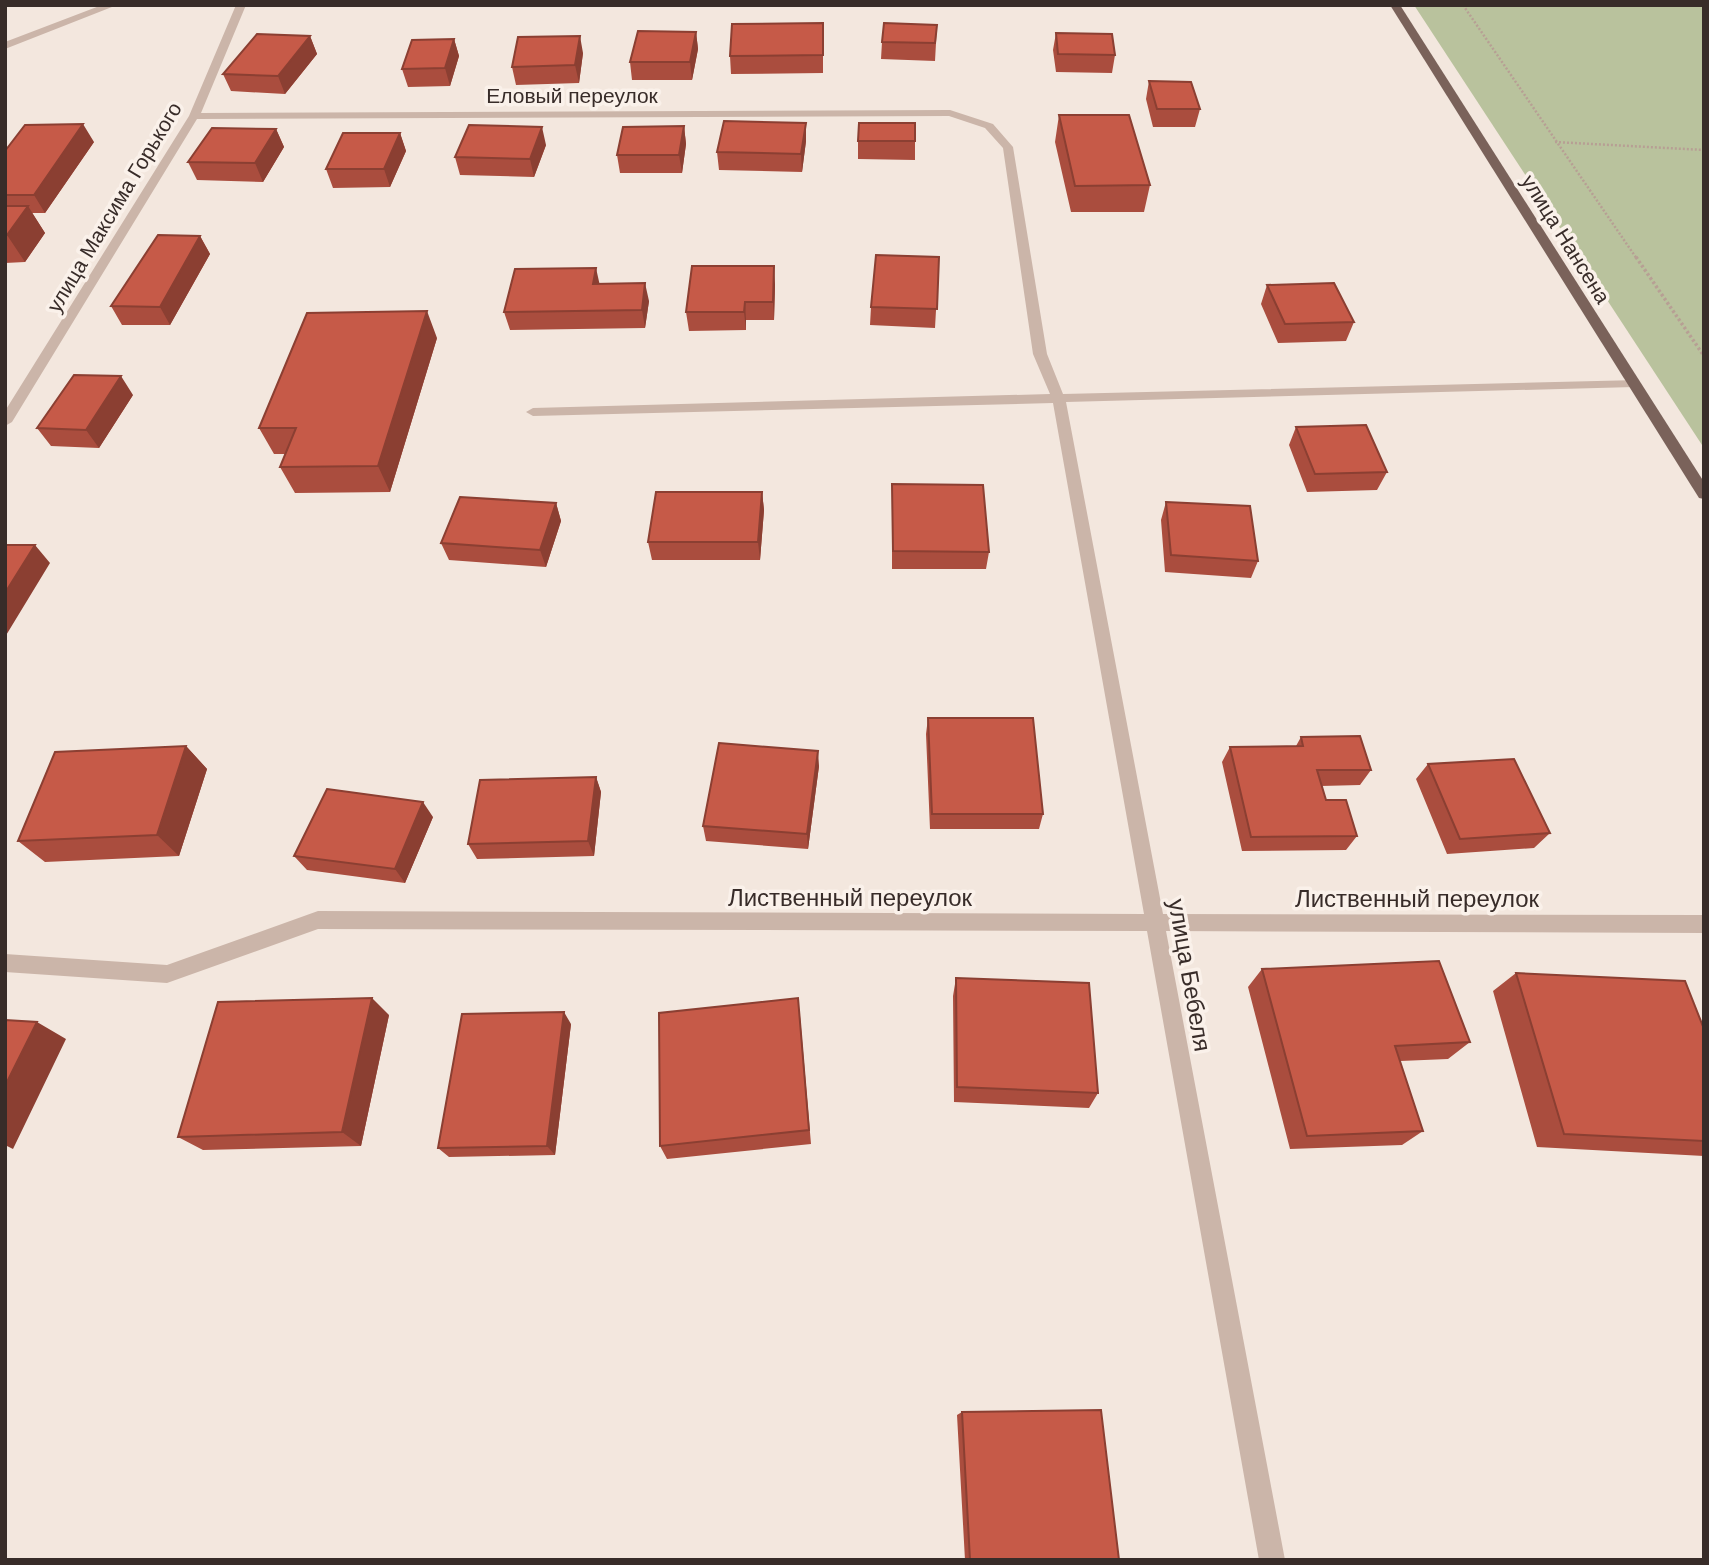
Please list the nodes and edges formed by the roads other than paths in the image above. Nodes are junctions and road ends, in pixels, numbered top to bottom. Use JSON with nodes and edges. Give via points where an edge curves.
{"nodes":[{"id":1,"x":112,"y":5,"type":"edge"},
{"id":2,"x":241,"y":5,"type":"edge"},
{"id":3,"x":1395,"y":5,"type":"edge"},
{"id":4,"x":5,"y":46,"type":"edge"},
{"id":5,"x":194,"y":116,"type":"junction"},
{"id":6,"x":1634,"y":383,"type":"junction"},
{"id":7,"x":1059,"y":398,"type":"junction"},
{"id":8,"x":533,"y":412,"type":"dead end"},
{"id":9,"x":5,"y":422,"type":"edge"},
{"id":10,"x":1704,"y":494,"type":"edge"},
{"id":11,"x":1155,"y":922,"type":"junction"},
{"id":12,"x":1704,"y":923,"type":"edge"},
{"id":13,"x":5,"y":963,"type":"edge"},
{"id":14,"x":1272,"y":1560,"type":"edge"}],
"edges":[{"from":1,"to":4,"type":"street"},
{"from":2,"to":5,"type":"street","name":"улица Максима Горького"},
{"from":3,"to":6,"type":"main road","name":"улица Нансена"},
{"from":5,"to":7,"type":"street","name":"Еловый переулок","via":[[950,113],[989,126],[1007,147],[1040,354]]},
{"from":5,"to":9,"type":"street","name":"улица Максима Горького"},
{"from":6,"to":7,"type":"street"},
{"from":6,"to":10,"type":"main road","name":"улица Нансена"},
{"from":7,"to":8,"type":"street"},
{"from":7,"to":11,"type":"street","name":"улица Бебеля"},
{"from":11,"to":12,"type":"street","name":"Лиственный переулок"},
{"from":11,"to":13,"type":"street","name":"Лиственный переулок","via":[[318,920],[167,974]]},
{"from":11,"to":14,"type":"street","name":"улица Бебеля"}]}
